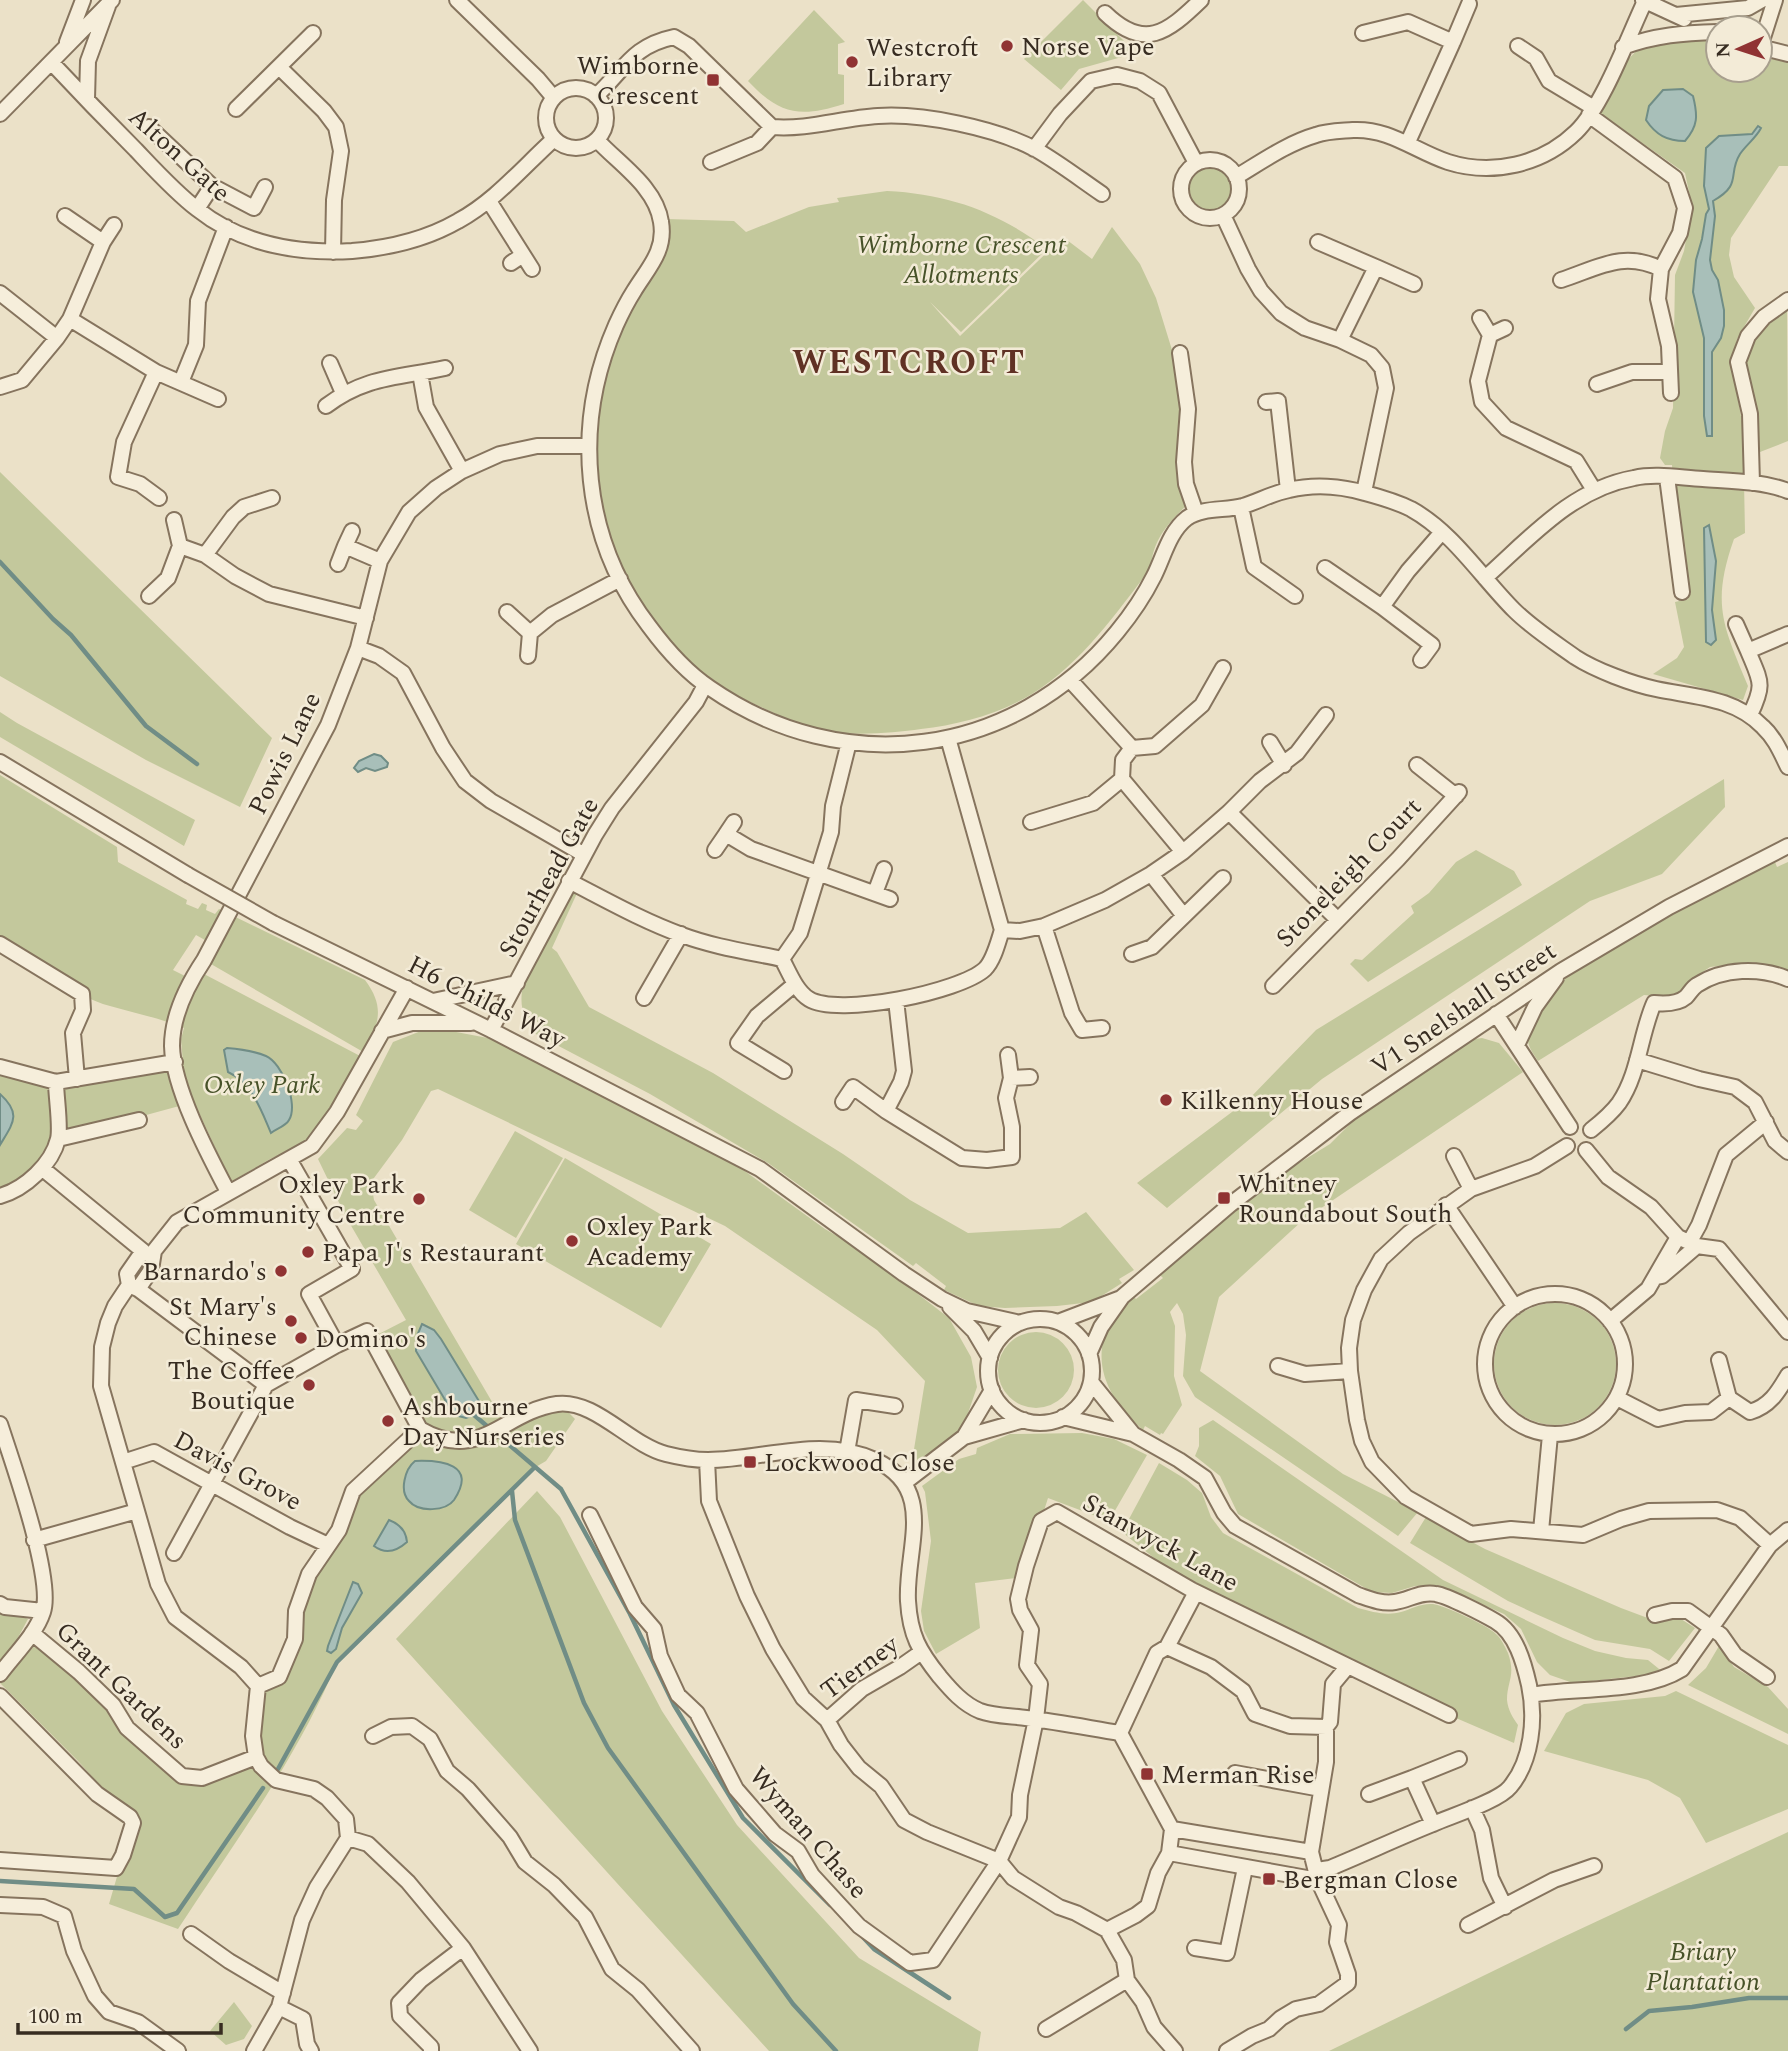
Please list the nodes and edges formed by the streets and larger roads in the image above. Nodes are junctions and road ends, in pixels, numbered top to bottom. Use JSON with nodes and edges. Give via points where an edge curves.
{"nodes":[{"id":1,"x":83,"y":0,"type":"edge"},
{"id":2,"x":457,"y":0,"type":"edge"},
{"id":3,"x":1201,"y":0,"type":"edge"},
{"id":4,"x":1762,"y":0,"type":"edge"},
{"id":5,"x":111,"y":1,"type":"edge"},
{"id":6,"x":1644,"y":1,"type":"edge"},
{"id":7,"x":1469,"y":4,"type":"dead end"},
{"id":8,"x":1105,"y":13,"type":"dead end"},
{"id":9,"x":1676,"y":15,"type":"junction"},
{"id":10,"x":1704,"y":26,"type":"edge"},
{"id":11,"x":1704,"y":32,"type":"edge"},
{"id":12,"x":313,"y":33,"type":"dead end"},
{"id":13,"x":1363,"y":33,"type":"dead end"},
{"id":14,"x":1452,"y":42,"type":"junction"},
{"id":15,"x":1518,"y":46,"type":"dead end"},
{"id":16,"x":66,"y":47,"type":"junction"},
{"id":17,"x":1623,"y":47,"type":"junction"},
{"id":18,"x":51,"y":62,"type":"junction"},
{"id":19,"x":280,"y":68,"type":"junction"},
{"id":20,"x":596,"y":96,"type":"junction"},
{"id":21,"x":554,"y":98,"type":"junction"},
{"id":22,"x":87,"y":99,"type":"junction"},
{"id":23,"x":236,"y":109,"type":"dead end"},
{"id":24,"x":1592,"y":112,"type":"junction"},
{"id":25,"x":0,"y":114,"type":"edge"},
{"id":26,"x":149,"y":127,"type":"dead end"},
{"id":27,"x":772,"y":127,"type":"junction"},
{"id":28,"x":554,"y":139,"type":"junction"},
{"id":29,"x":597,"y":140,"type":"junction"},
{"id":30,"x":1408,"y":142,"type":"junction"},
{"id":31,"x":1034,"y":149,"type":"junction"},
{"id":32,"x":711,"y":162,"type":"dead end"},
{"id":33,"x":1196,"y":163,"type":"junction"},
{"id":34,"x":1236,"y":177,"type":"junction"},
{"id":35,"x":212,"y":186,"type":"junction"},
{"id":36,"x":265,"y":187,"type":"dead end"},
{"id":37,"x":1102,"y":194,"type":"dead end"},
{"id":38,"x":489,"y":201,"type":"junction"},
{"id":39,"x":197,"y":209,"type":"junction"},
{"id":40,"x":1223,"y":215,"type":"junction"},
{"id":41,"x":65,"y":216,"type":"dead end"},
{"id":42,"x":114,"y":225,"type":"dead end"},
{"id":43,"x":226,"y":227,"type":"junction"},
{"id":44,"x":103,"y":242,"type":"junction"},
{"id":45,"x":1318,"y":242,"type":"dead end"},
{"id":46,"x":333,"y":252,"type":"junction"},
{"id":47,"x":1376,"y":267,"type":"junction"},
{"id":48,"x":532,"y":269,"type":"dead end"},
{"id":49,"x":1661,"y":269,"type":"junction"},
{"id":50,"x":1561,"y":281,"type":"dead end"},
{"id":51,"x":1414,"y":284,"type":"dead end"},
{"id":52,"x":0,"y":293,"type":"edge"},
{"id":53,"x":1788,"y":300,"type":"edge"},
{"id":54,"x":70,"y":318,"type":"junction"},
{"id":55,"x":1480,"y":318,"type":"dead end"},
{"id":56,"x":1505,"y":328,"type":"dead end"},
{"id":57,"x":1490,"y":335,"type":"junction"},
{"id":58,"x":57,"y":338,"type":"junction"},
{"id":59,"x":1340,"y":340,"type":"junction"},
{"id":60,"x":1180,"y":353,"type":"dead end"},
{"id":61,"x":330,"y":363,"type":"dead end"},
{"id":62,"x":445,"y":368,"type":"dead end"},
{"id":63,"x":156,"y":372,"type":"junction"},
{"id":64,"x":1670,"y":372,"type":"junction"},
{"id":65,"x":420,"y":373,"type":"junction"},
{"id":66,"x":181,"y":382,"type":"junction"},
{"id":67,"x":1597,"y":384,"type":"dead end"},
{"id":68,"x":0,"y":387,"type":"edge"},
{"id":69,"x":343,"y":393,"type":"junction"},
{"id":70,"x":1671,"y":393,"type":"dead end"},
{"id":71,"x":218,"y":400,"type":"dead end"},
{"id":72,"x":1266,"y":402,"type":"dead end"},
{"id":73,"x":326,"y":406,"type":"dead end"},
{"id":74,"x":588,"y":446,"type":"junction"},
{"id":75,"x":462,"y":471,"type":"junction"},
{"id":76,"x":1667,"y":477,"type":"junction"},
{"id":77,"x":1752,"y":483,"type":"junction"},
{"id":78,"x":1288,"y":490,"type":"junction"},
{"id":79,"x":1594,"y":490,"type":"junction"},
{"id":80,"x":1788,"y":491,"type":"edge"},
{"id":81,"x":1364,"y":492,"type":"junction"},
{"id":82,"x":272,"y":498,"type":"dead end"},
{"id":83,"x":159,"y":499,"type":"dead end"},
{"id":84,"x":1241,"y":507,"type":"junction"},
{"id":85,"x":1196,"y":513,"type":"junction"},
{"id":86,"x":174,"y":520,"type":"dead end"},
{"id":87,"x":352,"y":531,"type":"dead end"},
{"id":88,"x":1442,"y":532,"type":"junction"},
{"id":89,"x":180,"y":546,"type":"junction"},
{"id":90,"x":345,"y":546,"type":"junction"},
{"id":91,"x":205,"y":555,"type":"junction"},
{"id":92,"x":380,"y":561,"type":"junction"},
{"id":93,"x":338,"y":564,"type":"dead end"},
{"id":94,"x":1325,"y":568,"type":"dead end"},
{"id":95,"x":1485,"y":578,"type":"junction"},
{"id":96,"x":620,"y":579,"type":"junction"},
{"id":97,"x":1682,"y":592,"type":"dead end"},
{"id":98,"x":149,"y":596,"type":"dead end"},
{"id":99,"x":1294,"y":596,"type":"dead end"},
{"id":100,"x":1382,"y":607,"type":"junction"},
{"id":101,"x":507,"y":612,"type":"dead end"},
{"id":102,"x":366,"y":618,"type":"junction"},
{"id":103,"x":1736,"y":624,"type":"dead end"},
{"id":104,"x":530,"y":633,"type":"junction"},
{"id":105,"x":1788,"y":634,"type":"edge"},
{"id":106,"x":358,"y":649,"type":"junction"},
{"id":107,"x":1748,"y":651,"type":"junction"},
{"id":108,"x":528,"y":656,"type":"dead end"},
{"id":109,"x":1421,"y":660,"type":"dead end"},
{"id":110,"x":1223,"y":668,"type":"dead end"},
{"id":111,"x":1070,"y":680,"type":"junction"},
{"id":112,"x":705,"y":685,"type":"junction"},
{"id":113,"x":1326,"y":715,"type":"dead end"},
{"id":114,"x":1749,"y":715,"type":"junction"},
{"id":115,"x":948,"y":738,"type":"junction"},
{"id":116,"x":849,"y":742,"type":"junction"},
{"id":117,"x":1270,"y":742,"type":"dead end"},
{"id":118,"x":1132,"y":748,"type":"junction"},
{"id":119,"x":0,"y":762,"type":"edge"},
{"id":120,"x":1284,"y":765,"type":"junction"},
{"id":121,"x":1417,"y":765,"type":"dead end"},
{"id":122,"x":1788,"y":767,"type":"edge"},
{"id":123,"x":1122,"y":779,"type":"junction"},
{"id":124,"x":1229,"y":812,"type":"junction"},
{"id":125,"x":1031,"y":822,"type":"dead end"},
{"id":126,"x":1788,"y":846,"type":"edge"},
{"id":127,"x":715,"y":850,"type":"dead end"},
{"id":128,"x":1183,"y":852,"type":"junction"},
{"id":129,"x":583,"y":854,"type":"junction"},
{"id":130,"x":884,"y":869,"type":"dead end"},
{"id":131,"x":818,"y":874,"type":"junction"},
{"id":132,"x":1151,"y":874,"type":"junction"},
{"id":133,"x":1223,"y":878,"type":"dead end"},
{"id":134,"x":569,"y":881,"type":"junction"},
{"id":135,"x":875,"y":893,"type":"junction"},
{"id":136,"x":890,"y":899,"type":"dead end"},
{"id":137,"x":1184,"y":916,"type":"junction"},
{"id":138,"x":1337,"y":919,"type":"junction"},
{"id":139,"x":1044,"y":926,"type":"junction"},
{"id":140,"x":1002,"y":930,"type":"junction"},
{"id":141,"x":681,"y":934,"type":"junction"},
{"id":142,"x":0,"y":944,"type":"edge"},
{"id":143,"x":1132,"y":954,"type":"dead end"},
{"id":144,"x":782,"y":959,"type":"junction"},
{"id":145,"x":1561,"y":971,"type":"junction"},
{"id":146,"x":1788,"y":979,"type":"edge"},
{"id":147,"x":517,"y":983,"type":"junction"},
{"id":148,"x":795,"y":984,"type":"junction"},
{"id":149,"x":1273,"y":986,"type":"dead end"},
{"id":150,"x":407,"y":988,"type":"junction"},
{"id":151,"x":644,"y":998,"type":"dead end"},
{"id":152,"x":896,"y":1000,"type":"junction"},
{"id":153,"x":433,"y":1001,"type":"junction"},
{"id":154,"x":1496,"y":1014,"type":"junction"},
{"id":155,"x":485,"y":1027,"type":"junction"},
{"id":156,"x":1102,"y":1028,"type":"dead end"},
{"id":157,"x":382,"y":1031,"type":"junction"},
{"id":158,"x":1517,"y":1045,"type":"junction"},
{"id":159,"x":1008,"y":1055,"type":"dead end"},
{"id":160,"x":1637,"y":1059,"type":"junction"},
{"id":161,"x":175,"y":1062,"type":"junction"},
{"id":162,"x":0,"y":1067,"type":"edge"},
{"id":163,"x":785,"y":1071,"type":"dead end"},
{"id":164,"x":1030,"y":1077,"type":"dead end"},
{"id":165,"x":1011,"y":1078,"type":"junction"},
{"id":166,"x":76,"y":1079,"type":"junction"},
{"id":167,"x":56,"y":1082,"type":"junction"},
{"id":168,"x":843,"y":1102,"type":"dead end"},
{"id":169,"x":886,"y":1111,"type":"junction"},
{"id":170,"x":139,"y":1120,"type":"dead end"},
{"id":171,"x":1766,"y":1122,"type":"junction"},
{"id":172,"x":1570,"y":1127,"type":"junction"},
{"id":173,"x":1591,"y":1130,"type":"junction"},
{"id":174,"x":58,"y":1139,"type":"junction"},
{"id":175,"x":1567,"y":1146,"type":"junction"},
{"id":176,"x":1586,"y":1150,"type":"junction"},
{"id":177,"x":1788,"y":1152,"type":"edge"},
{"id":178,"x":1454,"y":1156,"type":"dead end"},
{"id":179,"x":289,"y":1159,"type":"junction"},
{"id":180,"x":43,"y":1169,"type":"junction"},
{"id":181,"x":1471,"y":1189,"type":"junction"},
{"id":182,"x":228,"y":1192,"type":"junction"},
{"id":183,"x":0,"y":1196,"type":"edge"},
{"id":184,"x":1446,"y":1205,"type":"junction"},
{"id":185,"x":1688,"y":1242,"type":"junction"},
{"id":186,"x":149,"y":1251,"type":"junction"},
{"id":187,"x":1656,"y":1278,"type":"junction"},
{"id":188,"x":133,"y":1287,"type":"junction"},
{"id":189,"x":1122,"y":1297,"type":"junction"},
{"id":190,"x":942,"y":1298,"type":"junction"},
{"id":191,"x":1515,"y":1307,"type":"junction"},
{"id":192,"x":1610,"y":1321,"type":"junction"},
{"id":193,"x":1058,"y":1322,"type":"junction"},
{"id":194,"x":1020,"y":1323,"type":"junction"},
{"id":195,"x":1788,"y":1332,"type":"edge"},
{"id":196,"x":337,"y":1345,"type":"junction"},
{"id":197,"x":1089,"y":1354,"type":"junction"},
{"id":198,"x":990,"y":1358,"type":"junction"},
{"id":199,"x":1719,"y":1360,"type":"dead end"},
{"id":200,"x":1276,"y":1364,"type":"dead end"},
{"id":201,"x":1350,"y":1371,"type":"junction"},
{"id":202,"x":1788,"y":1375,"type":"edge"},
{"id":203,"x":1091,"y":1382,"type":"junction"},
{"id":204,"x":266,"y":1385,"type":"junction"},
{"id":205,"x":992,"y":1390,"type":"junction"},
{"id":206,"x":1617,"y":1398,"type":"junction"},
{"id":207,"x":1729,"y":1398,"type":"junction"},
{"id":208,"x":895,"y":1406,"type":"dead end"},
{"id":209,"x":1063,"y":1417,"type":"junction"},
{"id":210,"x":1024,"y":1420,"type":"junction"},
{"id":211,"x":0,"y":1424,"type":"edge"},
{"id":212,"x":420,"y":1429,"type":"junction"},
{"id":213,"x":1550,"y":1435,"type":"junction"},
{"id":214,"x":1137,"y":1436,"type":"junction"},
{"id":215,"x":964,"y":1437,"type":"junction"},
{"id":216,"x":847,"y":1452,"type":"junction"},
{"id":217,"x":707,"y":1460,"type":"junction"},
{"id":218,"x":123,"y":1462,"type":"junction"},
{"id":219,"x":904,"y":1483,"type":"junction"},
{"id":220,"x":212,"y":1485,"type":"junction"},
{"id":221,"x":137,"y":1511,"type":"junction"},
{"id":222,"x":590,"y":1515,"type":"dead end"},
{"id":223,"x":1788,"y":1530,"type":"edge"},
{"id":224,"x":1541,"y":1531,"type":"junction"},
{"id":225,"x":34,"y":1540,"type":"junction"},
{"id":226,"x":328,"y":1545,"type":"junction"},
{"id":227,"x":1770,"y":1545,"type":"junction"},
{"id":228,"x":174,"y":1553,"type":"dead end"},
{"id":229,"x":1196,"y":1592,"type":"junction"},
{"id":230,"x":0,"y":1604,"type":"edge"},
{"id":231,"x":43,"y":1612,"type":"junction"},
{"id":232,"x":1656,"y":1615,"type":"dead end"},
{"id":233,"x":1711,"y":1628,"type":"junction"},
{"id":234,"x":32,"y":1633,"type":"junction"},
{"id":235,"x":1167,"y":1647,"type":"junction"},
{"id":236,"x":920,"y":1653,"type":"junction"},
{"id":237,"x":1348,"y":1666,"type":"junction"},
{"id":238,"x":0,"y":1674,"type":"edge"},
{"id":239,"x":1767,"y":1677,"type":"dead end"},
{"id":240,"x":258,"y":1686,"type":"junction"},
{"id":241,"x":1531,"y":1695,"type":"junction"},
{"id":242,"x":0,"y":1696,"type":"edge"},
{"id":243,"x":1449,"y":1715,"type":"dead end"},
{"id":244,"x":1036,"y":1719,"type":"junction"},
{"id":245,"x":827,"y":1720,"type":"junction"},
{"id":246,"x":1326,"y":1727,"type":"junction"},
{"id":247,"x":1120,"y":1733,"type":"junction"},
{"id":248,"x":373,"y":1736,"type":"dead end"},
{"id":249,"x":256,"y":1757,"type":"junction"},
{"id":250,"x":1459,"y":1759,"type":"dead end"},
{"id":251,"x":1235,"y":1773,"type":"dead end"},
{"id":252,"x":1412,"y":1778,"type":"junction"},
{"id":253,"x":1321,"y":1789,"type":"junction"},
{"id":254,"x":1369,"y":1794,"type":"dead end"},
{"id":255,"x":1472,"y":1808,"type":"junction"},
{"id":256,"x":1433,"y":1824,"type":"junction"},
{"id":257,"x":1172,"y":1829,"type":"junction"},
{"id":258,"x":348,"y":1838,"type":"junction"},
{"id":259,"x":1311,"y":1852,"type":"junction"},
{"id":260,"x":1169,"y":1853,"type":"junction"},
{"id":261,"x":0,"y":1860,"type":"edge"},
{"id":262,"x":999,"y":1861,"type":"junction"},
{"id":263,"x":1594,"y":1866,"type":"dead end"},
{"id":264,"x":1245,"y":1868,"type":"junction"},
{"id":265,"x":1317,"y":1875,"type":"junction"},
{"id":266,"x":0,"y":1905,"type":"edge"},
{"id":267,"x":1505,"y":1907,"type":"junction"},
{"id":268,"x":1468,"y":1925,"type":"dead end"},
{"id":269,"x":1107,"y":1930,"type":"junction"},
{"id":270,"x":191,"y":1934,"type":"dead end"},
{"id":271,"x":463,"y":1948,"type":"junction"},
{"id":272,"x":1195,"y":1948,"type":"dead end"},
{"id":273,"x":1127,"y":1980,"type":"junction"},
{"id":274,"x":281,"y":2000,"type":"junction"},
{"id":275,"x":1046,"y":2029,"type":"dead end"},
{"id":276,"x":177,"y":2051,"type":"edge"},
{"id":277,"x":254,"y":2051,"type":"edge"},
{"id":278,"x":311,"y":2051,"type":"edge"},
{"id":279,"x":431,"y":2051,"type":"edge"},
{"id":280,"x":530,"y":2051,"type":"edge"},
{"id":281,"x":692,"y":2051,"type":"edge"},
{"id":282,"x":1175,"y":2051,"type":"edge"},
{"id":283,"x":1227,"y":2051,"type":"edge"}],
"edges":[{"from":1,"to":16,"type":"street"},
{"from":2,"to":21,"type":"street"},
{"from":3,"to":8,"type":"street","via":[[1159,34],[1131,32]]},
{"from":4,"to":9,"type":"street","via":[[1748,8]]},
{"from":5,"to":16,"type":"street"},
{"from":5,"to":22,"type":"street","via":[[88,61]]},
{"from":6,"to":9,"type":"street"},
{"from":6,"to":17,"type":"street"},
{"from":7,"to":14,"type":"street"},
{"from":9,"to":10,"type":"street"},
{"from":11,"to":17,"type":"street","via":[[1660,36]]},
{"from":12,"to":19,"type":"street"},
{"from":13,"to":14,"type":"street","via":[[1408,22]]},
{"from":14,"to":30,"type":"street"},
{"from":15,"to":24,"type":"street","via":[[1536,58],[1549,82]]},
{"from":16,"to":18,"type":"street"},
{"from":17,"to":24,"type":"street"},
{"from":18,"to":22,"type":"street","name":"Alton Gate"},
{"from":18,"to":25,"type":"street"},
{"from":19,"to":23,"type":"street"},
{"from":19,"to":46,"type":"street","via":[[336,127],[341,150]]},
{"from":20,"to":21,"type":"street","via":[[574,88]]},
{"from":20,"to":27,"type":"street","via":[[635,52],[674,37],[689,46]]},
{"from":20,"to":29,"type":"street","via":[[606,123]]},
{"from":21,"to":28,"type":"street","via":[[546,114]]},
{"from":22,"to":39,"type":"street","name":"Alton Gate"},
{"from":24,"to":30,"type":"street","via":[[1552,150],[1525,163],[1497,168],[1447,161]]},
{"from":24,"to":49,"type":"street","via":[[1675,178],[1685,208],[1680,233]]},
{"from":26,"to":35,"type":"street"},
{"from":27,"to":31,"type":"street","via":[[794,129],[902,115],[989,131]]},
{"from":27,"to":32,"type":"street","via":[[757,143]]},
{"from":28,"to":29,"type":"street","via":[[580,148]]},
{"from":28,"to":38,"type":"street","name":"Alton Gate"},
{"from":29,"to":74,"type":"street","via":[[653,198],[661,218],[662,240],[658,256],[631,295],[604,355],[594,390]]},
{"from":30,"to":34,"type":"street","via":[[1356,130],[1316,134]]},
{"from":31,"to":33,"type":"street","via":[[1091,81],[1117,75],[1140,81],[1159,93]]},
{"from":31,"to":37,"type":"street"},
{"from":33,"to":34,"type":"street","via":[[1223,163]]},
{"from":33,"to":40,"type":"street","via":[[1181,183],[1186,206],[1199,217]]},
{"from":34,"to":40,"type":"street","via":[[1237,199]]},
{"from":35,"to":36,"type":"street","via":[[254,208]]},
{"from":35,"to":39,"type":"street"},
{"from":38,"to":46,"type":"street","name":"Alton Gate","via":[[412,241]]},
{"from":38,"to":48,"type":"street","via":[[517,259]]},
{"from":39,"to":43,"type":"street","name":"Alton Gate"},
{"from":40,"to":59,"type":"street","via":[[1261,291],[1281,313]]},
{"from":41,"to":44,"type":"street"},
{"from":42,"to":44,"type":"street"},
{"from":43,"to":46,"type":"street","name":"Alton Gate","via":[[292,250]]},
{"from":43,"to":66,"type":"street","via":[[198,300],[195,345]]},
{"from":44,"to":54,"type":"street"},
{"from":45,"to":47,"type":"street"},
{"from":47,"to":51,"type":"street"},
{"from":47,"to":59,"type":"street"},
{"from":49,"to":50,"type":"street","via":[[1644,261],[1620,260]]},
{"from":49,"to":64,"type":"street","via":[[1658,299]]},
{"from":52,"to":58,"type":"street"},
{"from":53,"to":77,"type":"street","via":[[1748,336],[1738,362],[1750,414]]},
{"from":54,"to":58,"type":"street"},
{"from":54,"to":63,"type":"street"},
{"from":55,"to":57,"type":"street"},
{"from":56,"to":57,"type":"street"},
{"from":57,"to":79,"type":"street","via":[[1478,381],[1482,402],[1506,428],[1576,461]]},
{"from":58,"to":68,"type":"street","via":[[22,380]]},
{"from":59,"to":81,"type":"street","via":[[1371,355],[1382,368],[1386,388]]},
{"from":60,"to":85,"type":"street","via":[[1188,409],[1186,484]]},
{"from":61,"to":69,"type":"street"},
{"from":62,"to":65,"type":"street"},
{"from":63,"to":66,"type":"street"},
{"from":63,"to":83,"type":"street","via":[[124,442],[118,477],[140,484]]},
{"from":64,"to":67,"type":"street","via":[[1632,372]]},
{"from":64,"to":70,"type":"street"},
{"from":65,"to":69,"type":"street","via":[[388,377]]},
{"from":65,"to":75,"type":"street","via":[[426,407]]},
{"from":66,"to":71,"type":"street"},
{"from":69,"to":73,"type":"street"},
{"from":72,"to":78,"type":"street","via":[[1278,401]]},
{"from":74,"to":75,"type":"street","name":"Powis Lane","via":[[537,446],[500,454]]},
{"from":74,"to":96,"type":"street","via":[[597,523]]},
{"from":75,"to":92,"type":"street","name":"Powis Lane","via":[[409,512]]},
{"from":76,"to":77,"type":"street"},
{"from":76,"to":79,"type":"street","via":[[1635,477]]},
{"from":76,"to":97,"type":"street"},
{"from":77,"to":80,"type":"street"},
{"from":78,"to":81,"type":"street","via":[[1323,486]]},
{"from":78,"to":84,"type":"street"},
{"from":79,"to":95,"type":"street","via":[[1565,507]]},
{"from":81,"to":88,"type":"street","via":[[1412,510]]},
{"from":82,"to":91,"type":"street","via":[[244,507]]},
{"from":84,"to":85,"type":"street"},
{"from":84,"to":99,"type":"street","via":[[1254,567]]},
{"from":85,"to":111,"type":"street","via":[[1182,522],[1169,541],[1134,610]]},
{"from":86,"to":89,"type":"street"},
{"from":87,"to":90,"type":"street"},
{"from":88,"to":95,"type":"street"},
{"from":88,"to":100,"type":"street"},
{"from":89,"to":91,"type":"street"},
{"from":89,"to":98,"type":"street","via":[[168,578]]},
{"from":90,"to":92,"type":"street"},
{"from":90,"to":93,"type":"street"},
{"from":91,"to":102,"type":"street","via":[[270,594]]},
{"from":92,"to":102,"type":"street","name":"Powis Lane"},
{"from":94,"to":100,"type":"street"},
{"from":95,"to":114,"type":"street","via":[[1544,636],[1584,662],[1649,688],[1713,699]]},
{"from":96,"to":104,"type":"street","via":[[552,615]]},
{"from":96,"to":112,"type":"street","via":[[664,646]]},
{"from":100,"to":109,"type":"street","via":[[1432,645]]},
{"from":101,"to":104,"type":"street"},
{"from":102,"to":106,"type":"street","name":"Powis Lane"},
{"from":103,"to":107,"type":"street"},
{"from":104,"to":108,"type":"street"},
{"from":105,"to":107,"type":"street"},
{"from":106,"to":129,"type":"street","via":[[379,656],[403,673],[465,781]]},
{"from":106,"to":161,"type":"street","name":"Powis Lane","via":[[328,725],[188,983],[172,1044]]},
{"from":107,"to":114,"type":"street","via":[[1761,692]]},
{"from":110,"to":118,"type":"street","via":[[1202,705],[1155,746]]},
{"from":111,"to":115,"type":"street","via":[[1003,721]]},
{"from":111,"to":118,"type":"street"},
{"from":112,"to":116,"type":"street","via":[[778,725]]},
{"from":112,"to":129,"type":"street","name":"Stourhead Gate"},
{"from":113,"to":120,"type":"street"},
{"from":114,"to":122,"type":"street","via":[[1776,743]]},
{"from":115,"to":116,"type":"street","via":[[898,744]]},
{"from":115,"to":140,"type":"street"},
{"from":116,"to":131,"type":"street"},
{"from":117,"to":120,"type":"street"},
{"from":118,"to":123,"type":"street","via":[[1123,760]]},
{"from":119,"to":150,"type":"street","name":"H6 Childs Way","bridge":true,"via":[[273,923]]},
{"from":120,"to":124,"type":"street"},
{"from":121,"to":138,"type":"street","name":"Stoneleigh Court","via":[[1457,794]]},
{"from":123,"to":125,"type":"street","via":[[1093,803]]},
{"from":123,"to":128,"type":"street"},
{"from":124,"to":128,"type":"street"},
{"from":124,"to":138,"type":"street"},
{"from":126,"to":145,"type":"street","name":"V1 Snelshall Street","via":[[1669,907]]},
{"from":127,"to":131,"type":"street","via":[[730,828],[751,849]]},
{"from":128,"to":132,"type":"street"},
{"from":129,"to":134,"type":"street","name":"Stourhead Gate"},
{"from":130,"to":135,"type":"street"},
{"from":131,"to":135,"type":"street"},
{"from":131,"to":144,"type":"street","via":[[800,933]]},
{"from":132,"to":137,"type":"street"},
{"from":132,"to":139,"type":"street"},
{"from":133,"to":137,"type":"street"},
{"from":134,"to":141,"type":"street"},
{"from":134,"to":147,"type":"street","name":"Stourhead Gate"},
{"from":135,"to":136,"type":"street"},
{"from":137,"to":143,"type":"street","via":[[1152,947]]},
{"from":138,"to":149,"type":"street","name":"Stoneleigh Court"},
{"from":139,"to":140,"type":"street","via":[[1020,932]]},
{"from":139,"to":156,"type":"street","via":[[1072,1013],[1082,1030]]},
{"from":140,"to":152,"type":"street","via":[[985,969],[957,986]]},
{"from":141,"to":144,"type":"street"},
{"from":141,"to":151,"type":"street"},
{"from":142,"to":166,"type":"street","via":[[82,994],[83,1010],[73,1033]]},
{"from":144,"to":148,"type":"street"},
{"from":145,"to":154,"type":"street","name":"V1 Snelshall Street"},
{"from":145,"to":158,"type":"street","via":[[1535,1007]]},
{"from":146,"to":160,"type":"street","via":[[1764,970],[1723,973],[1696,985],[1683,1000],[1654,1003]]},
{"from":147,"to":153,"type":"street"},
{"from":147,"to":155,"type":"street","name":"Stourhead Gate"},
{"from":148,"to":152,"type":"street","via":[[808,999],[831,1006]]},
{"from":148,"to":163,"type":"street","via":[[757,1016],[738,1043]]},
{"from":150,"to":153,"type":"street","name":"H6 Childs Way"},
{"from":150,"to":157,"type":"street"},
{"from":152,"to":169,"type":"street","via":[[904,1071]]},
{"from":153,"to":155,"type":"street","name":"H6 Childs Way"},
{"from":154,"to":158,"type":"street"},
{"from":154,"to":189,"type":"street","name":"V1 Snelshall Street","via":[[1350,1113],[1231,1204]]},
{"from":155,"to":157,"type":"street","via":[[412,1023]]},
{"from":155,"to":190,"type":"street","name":"H6 Childs Way","via":[[760,1169]]},
{"from":157,"to":179,"type":"street","via":[[337,1112],[312,1146]]},
{"from":158,"to":172,"type":"street"},
{"from":159,"to":165,"type":"street"},
{"from":160,"to":171,"type":"street","via":[[1735,1087],[1755,1102]]},
{"from":160,"to":173,"type":"street","via":[[1620,1101]]},
{"from":161,"to":166,"type":"street"},
{"from":161,"to":182,"type":"street","name":"Powis Lane","via":[[185,1100]]},
{"from":162,"to":167,"type":"street"},
{"from":164,"to":165,"type":"street"},
{"from":165,"to":169,"type":"street","via":[[1006,1097],[1012,1157],[962,1158]]},
{"from":166,"to":167,"type":"street"},
{"from":167,"to":174,"type":"street"},
{"from":168,"to":169,"type":"street","via":[[853,1087]]},
{"from":170,"to":174,"type":"street"},
{"from":171,"to":177,"type":"street","via":[[1775,1141]]},
{"from":171,"to":185,"type":"street","via":[[1726,1155]]},
{"from":172,"to":173,"type":"street","via":[[1579,1124]]},
{"from":172,"to":175,"type":"street"},
{"from":173,"to":176,"type":"street","via":[[1593,1139]]},
{"from":174,"to":180,"type":"street"},
{"from":175,"to":176,"type":"street"},
{"from":175,"to":181,"type":"street","via":[[1535,1167]]},
{"from":176,"to":185,"type":"street","via":[[1608,1177],[1651,1207]]},
{"from":178,"to":181,"type":"street"},
{"from":179,"to":182,"type":"street"},
{"from":179,"to":196,"type":"street","via":[[352,1269],[309,1294]]},
{"from":180,"to":183,"type":"street"},
{"from":180,"to":186,"type":"street"},
{"from":181,"to":184,"type":"street"},
{"from":182,"to":186,"type":"street","via":[[177,1222]]},
{"from":184,"to":191,"type":"street"},
{"from":184,"to":201,"type":"street","via":[[1381,1259],[1353,1320]]},
{"from":185,"to":187,"type":"street"},
{"from":185,"to":187,"type":"street"},
{"from":185,"to":195,"type":"street","via":[[1719,1249]]},
{"from":186,"to":188,"type":"street","via":[[127,1274]]},
{"from":187,"to":192,"type":"street"},
{"from":188,"to":204,"type":"street"},
{"from":188,"to":218,"type":"street","via":[[115,1306],[102,1347],[101,1386]]},
{"from":189,"to":193,"type":"street","name":"V1 Snelshall Street"},
{"from":189,"to":197,"type":"street","name":"V1 Snelshall Street"},
{"from":190,"to":194,"type":"street","name":"H6 Childs Way","via":[[967,1311]]},
{"from":190,"to":198,"type":"street","name":"H6 Childs Way","via":[[974,1331]]},
{"from":191,"to":192,"type":"street","via":[[1534,1297],[1576,1297],[1595,1306]]},
{"from":191,"to":213,"type":"street","via":[[1499,1322],[1489,1342],[1485,1365],[1489,1387],[1514,1421]]},
{"from":192,"to":206,"type":"street","via":[[1625,1358]]},
{"from":193,"to":194,"type":"street"},
{"from":193,"to":197,"type":"street","via":[[1077,1335]]},
{"from":194,"to":198,"type":"street","via":[[996,1343]]},
{"from":196,"to":204,"type":"street"},
{"from":196,"to":212,"type":"street","via":[[367,1331]]},
{"from":197,"to":203,"type":"street"},
{"from":198,"to":205,"type":"street"},
{"from":199,"to":207,"type":"street"},
{"from":200,"to":201,"type":"street","via":[[1305,1374]]},
{"from":201,"to":224,"type":"street","via":[[1362,1441],[1372,1462],[1406,1497],[1471,1534],[1511,1528]]},
{"from":202,"to":207,"type":"street","via":[[1761,1409],[1750,1412]]},
{"from":203,"to":209,"type":"street","via":[[1086,1396]]},
{"from":203,"to":214,"type":"street"},
{"from":204,"to":220,"type":"street"},
{"from":205,"to":210,"type":"street","via":[[1010,1414]]},
{"from":205,"to":215,"type":"street"},
{"from":206,"to":207,"type":"street","via":[[1658,1419],[1711,1412]]},
{"from":206,"to":213,"type":"street","via":[[1589,1426]]},
{"from":208,"to":216,"type":"street","via":[[856,1400]]},
{"from":209,"to":210,"type":"street","via":[[1051,1422]]},
{"from":209,"to":214,"type":"street"},
{"from":210,"to":215,"type":"street"},
{"from":211,"to":225,"type":"street"},
{"from":212,"to":217,"type":"street","via":[[458,1443],[538,1409],[559,1404],[583,1406],[664,1453]]},
{"from":212,"to":226,"type":"street","via":[[354,1491]]},
{"from":213,"to":224,"type":"street"},
{"from":214,"to":241,"type":"street","via":[[1205,1478],[1235,1526],[1358,1595],[1395,1602],[1437,1594],[1497,1622],[1516,1645]]},
{"from":215,"to":219,"type":"street"},
{"from":216,"to":217,"type":"street","via":[[814,1448]]},
{"from":216,"to":219,"type":"street","via":[[892,1469]]},
{"from":217,"to":245,"type":"street","via":[[709,1501],[747,1596],[803,1698]]},
{"from":218,"to":220,"type":"street","name":"Davis Grove","via":[[154,1452]]},
{"from":218,"to":221,"type":"street"},
{"from":219,"to":236,"type":"street","via":[[916,1514],[908,1600]]},
{"from":220,"to":226,"type":"street","name":"Davis Grove"},
{"from":220,"to":228,"type":"street"},
{"from":221,"to":225,"type":"street"},
{"from":221,"to":240,"type":"street","via":[[158,1584],[175,1617],[241,1667]]},
{"from":222,"to":262,"type":"street","name":"Wyman Chase","via":[[635,1606],[654,1629],[660,1656],[678,1695],[697,1713],[736,1789],[775,1834],[798,1851],[812,1875],[859,1926],[910,1963],[933,1960]]},
{"from":223,"to":227,"type":"street"},
{"from":224,"to":227,"type":"street","via":[[1583,1535],[1649,1511],[1717,1510],[1740,1518]]},
{"from":225,"to":231,"type":"street","via":[[46,1588]]},
{"from":226,"to":240,"type":"street","via":[[309,1574],[296,1611],[295,1639],[279,1677]]},
{"from":227,"to":233,"type":"street"},
{"from":229,"to":235,"type":"street"},
{"from":229,"to":237,"type":"street","name":"Stanwyck Lane"},
{"from":229,"to":244,"type":"street","name":"Stanwyck Lane","via":[[1057,1512],[1041,1521],[1018,1599],[1031,1630],[1027,1665],[1040,1684]]},
{"from":230,"to":231,"type":"street"},
{"from":231,"to":234,"type":"street"},
{"from":232,"to":233,"type":"street","via":[[1688,1611]]},
{"from":233,"to":239,"type":"street","via":[[1735,1655]]},
{"from":233,"to":241,"type":"street","via":[[1682,1670],[1671,1676]]},
{"from":234,"to":238,"type":"street"},
{"from":234,"to":249,"type":"street","name":"Grant Gardens","via":[[79,1672],[113,1705],[127,1728],[183,1776],[202,1778]]},
{"from":235,"to":246,"type":"street","via":[[1211,1667],[1243,1691],[1255,1714],[1290,1726]]},
{"from":235,"to":247,"type":"street","via":[[1157,1653]]},
{"from":236,"to":244,"type":"street","via":[[956,1696],[981,1711]]},
{"from":236,"to":245,"type":"street","name":"Tierney","via":[[862,1689]]},
{"from":237,"to":243,"type":"street","name":"Stanwyck Lane"},
{"from":237,"to":246,"type":"street","via":[[1333,1684]]},
{"from":240,"to":249,"type":"street","via":[[253,1736]]},
{"from":241,"to":255,"type":"street","via":[[1528,1751],[1512,1785]]},
{"from":242,"to":261,"type":"street","via":[[97,1794],[133,1822],[116,1868]]},
{"from":244,"to":247,"type":"street"},
{"from":244,"to":262,"type":"street","via":[[1019,1817]]},
{"from":245,"to":262,"type":"street","via":[[841,1745],[881,1786],[904,1820]]},
{"from":246,"to":253,"type":"street"},
{"from":247,"to":257,"type":"street"},
{"from":248,"to":281,"type":"street","via":[[391,1727],[412,1726],[430,1740],[447,1771],[510,1837],[525,1862],[585,1917],[612,1969],[638,1990]]},
{"from":249,"to":258,"type":"street","via":[[276,1780],[327,1797],[346,1819]]},
{"from":250,"to":252,"type":"street"},
{"from":251,"to":253,"type":"street"},
{"from":252,"to":254,"type":"street"},
{"from":252,"to":256,"type":"street"},
{"from":253,"to":259,"type":"street"},
{"from":255,"to":256,"type":"street"},
{"from":255,"to":267,"type":"street","via":[[1482,1830],[1491,1878]]},
{"from":256,"to":265,"type":"street"},
{"from":257,"to":259,"type":"street"},
{"from":257,"to":260,"type":"street"},
{"from":258,"to":271,"type":"street","via":[[368,1844],[398,1872]]},
{"from":258,"to":274,"type":"street","via":[[302,1920]]},
{"from":259,"to":265,"type":"street"},
{"from":260,"to":264,"type":"street"},
{"from":260,"to":269,"type":"street","via":[[1148,1906]]},
{"from":262,"to":269,"type":"street","via":[[1013,1878]]},
{"from":263,"to":267,"type":"street","via":[[1554,1880]]},
{"from":264,"to":265,"type":"street"},
{"from":264,"to":272,"type":"street","via":[[1234,1955]]},
{"from":265,"to":283,"type":"street","via":[[1339,1925],[1337,1942],[1348,1983],[1319,2004],[1296,2009]]},
{"from":266,"to":276,"type":"street","via":[[43,1906],[64,1916],[95,1996],[109,2012],[138,2022]]},
{"from":267,"to":268,"type":"street"},
{"from":269,"to":273,"type":"street","via":[[1124,1960]]},
{"from":270,"to":274,"type":"street"},
{"from":271,"to":279,"type":"street","via":[[399,2003],[400,2016]]},
{"from":271,"to":280,"type":"street"},
{"from":273,"to":275,"type":"street"},
{"from":273,"to":282,"type":"street","via":[[1154,2027]]},
{"from":274,"to":277,"type":"street"},
{"from":274,"to":278,"type":"street","via":[[303,2019]]}]}
